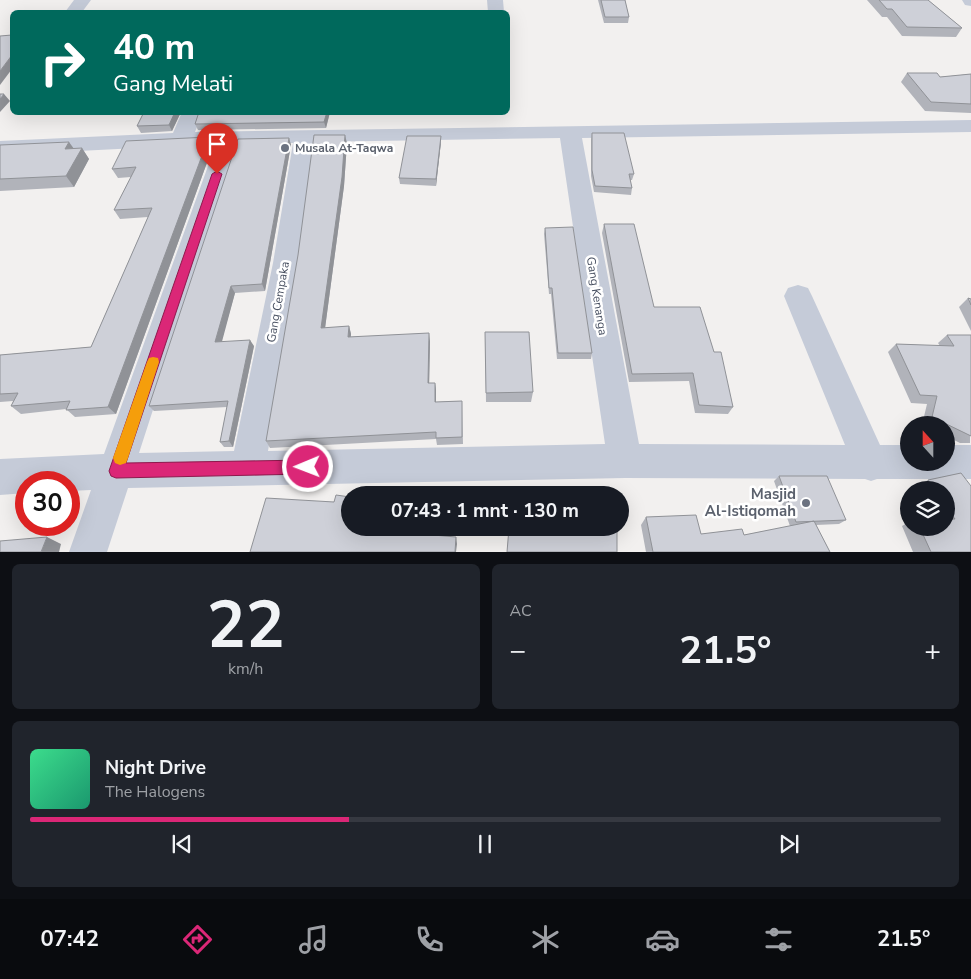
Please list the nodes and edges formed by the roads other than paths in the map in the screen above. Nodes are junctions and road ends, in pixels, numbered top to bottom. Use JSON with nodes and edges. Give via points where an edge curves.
{"nodes":[{"id":1,"x":83,"y":0,"type":"edge"},
{"id":2,"x":75,"y":10,"type":"edge"},
{"id":3,"x":192,"y":115,"type":"edge"},
{"id":4,"x":499,"y":123,"type":"edge"},
{"id":5,"x":971,"y":126,"type":"edge"},
{"id":6,"x":570,"y":132,"type":"junction"},
{"id":7,"x":305,"y":136,"type":"junction"},
{"id":8,"x":230,"y":137,"type":"junction"},
{"id":9,"x":181,"y":139,"type":"junction"},
{"id":10,"x":0,"y":148,"type":"edge"},
{"id":11,"x":798,"y":296,"type":"dead end"},
{"id":12,"x":625,"y":461,"type":"junction"},
{"id":13,"x":955,"y":462,"type":"edge"},
{"id":14,"x":971,"y":462,"type":"edge"},
{"id":15,"x":900,"y":463,"type":"edge"},
{"id":16,"x":872,"y":464,"type":"junction"},
{"id":17,"x":248,"y":468,"type":"junction"},
{"id":18,"x":116,"y":471,"type":"junction"},
{"id":19,"x":0,"y":477,"type":"edge"},
{"id":20,"x":88,"y":552,"type":"edge"}],
"edges":[{"from":1,"to":2,"type":"street"},
{"from":3,"to":9,"type":"street"},
{"from":4,"to":6,"type":"street"},
{"from":4,"to":7,"type":"street"},
{"from":5,"to":6,"type":"street"},
{"from":6,"to":12,"type":"street","name":"Gang Kenanga"},
{"from":7,"to":8,"type":"street"},
{"from":7,"to":17,"type":"street","name":"Gang Cempaka","via":[[286,263]]},
{"from":8,"to":9,"type":"street"},
{"from":8,"to":18,"type":"street"},
{"from":9,"to":10,"type":"street"},
{"from":11,"to":16,"type":"street"},
{"from":12,"to":16,"type":"street"},
{"from":12,"to":17,"type":"street"},
{"from":13,"to":14,"type":"street"},
{"from":15,"to":16,"type":"street"},
{"from":17,"to":18,"type":"street"},
{"from":18,"to":19,"type":"street"},
{"from":18,"to":20,"type":"street"}]}
